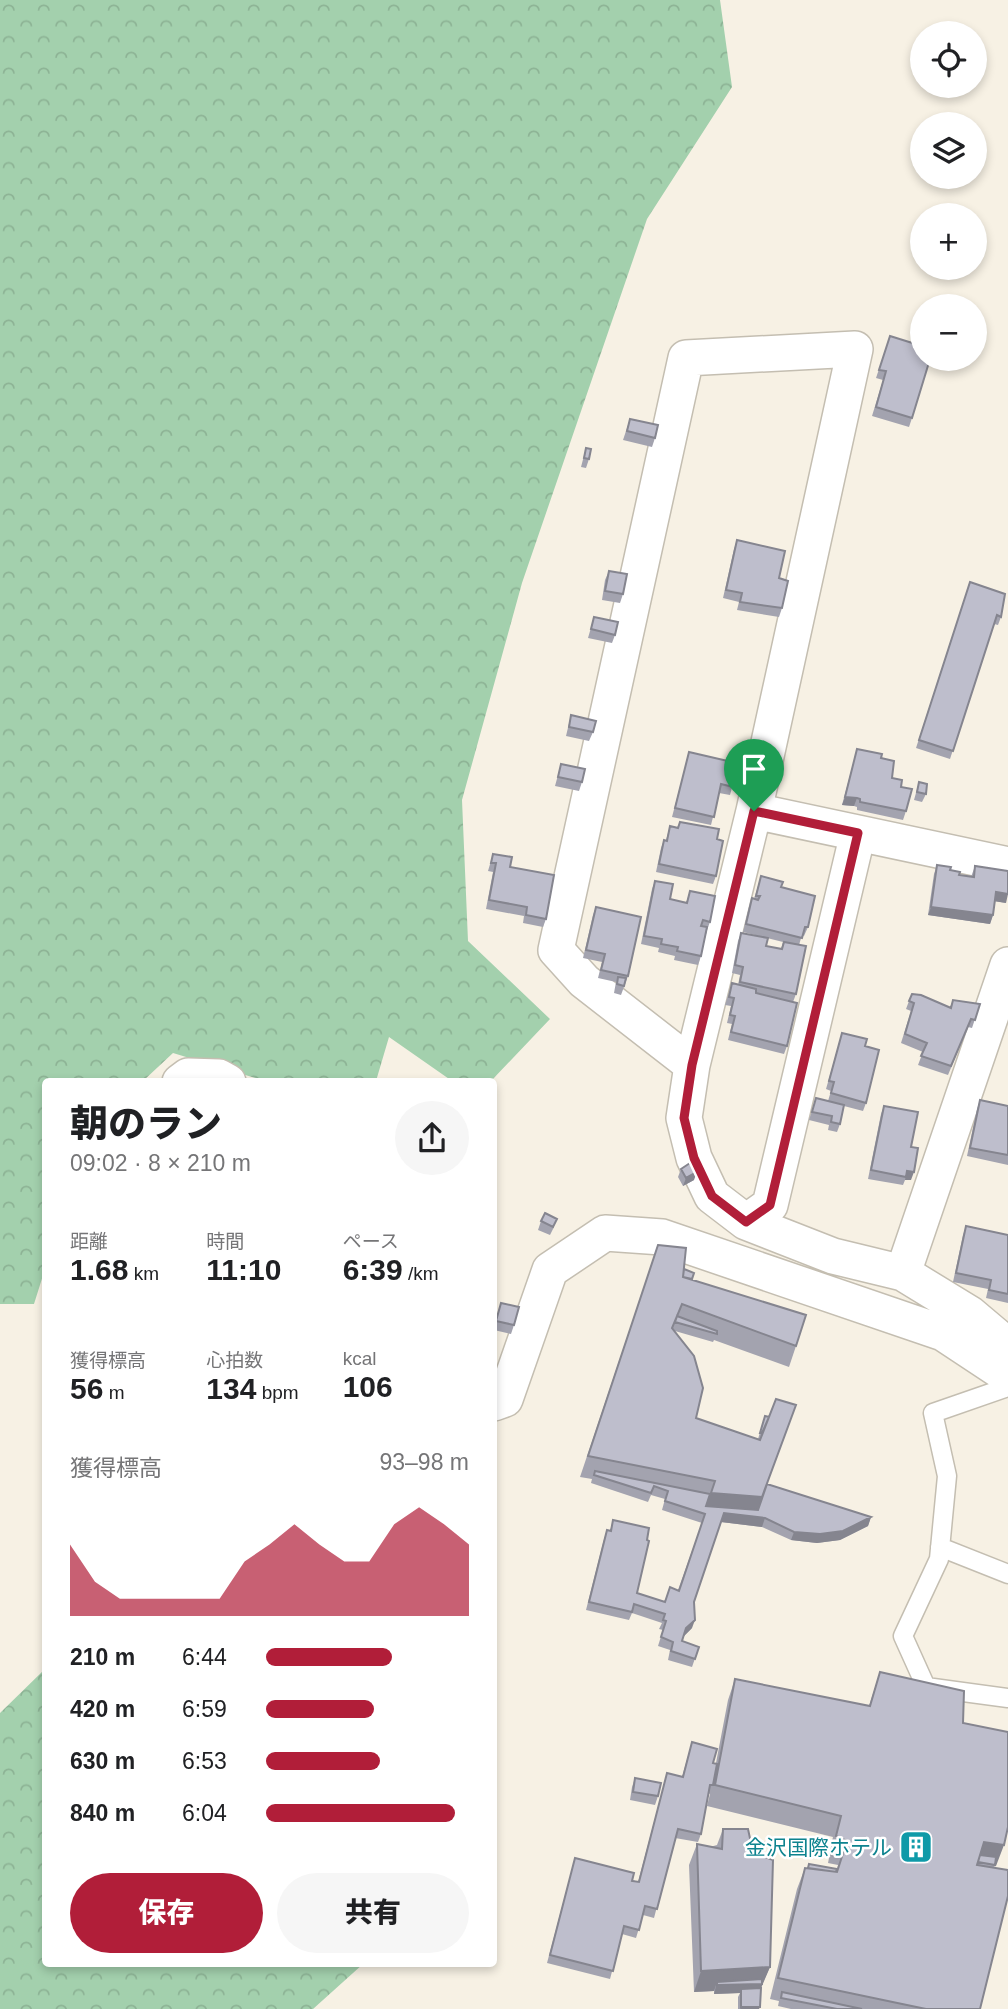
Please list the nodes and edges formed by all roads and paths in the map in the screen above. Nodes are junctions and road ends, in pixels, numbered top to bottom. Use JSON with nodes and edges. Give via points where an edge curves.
{"nodes":[{"id":1,"x":754,"y":811,"type":"junction"},
{"id":2,"x":858,"y":833,"type":"junction"},
{"id":3,"x":1008,"y":865,"type":"edge"},
{"id":4,"x":1008,"y":965,"type":"edge"},
{"id":5,"x":692,"y":1065,"type":"junction"},
{"id":6,"x":185,"y":1078,"type":"edge"},
{"id":7,"x":221,"y":1078,"type":"edge"},
{"id":8,"x":746,"y":1222,"type":"junction"},
{"id":9,"x":904,"y":1273,"type":"junction"},
{"id":10,"x":1008,"y":1346,"type":"edge"},
{"id":11,"x":1008,"y":1376,"type":"edge"},
{"id":12,"x":1008,"y":1387,"type":"edge"},
{"id":13,"x":497,"y":1402,"type":"edge"},
{"id":14,"x":940,"y":1547,"type":"junction"},
{"id":15,"x":1008,"y":1574,"type":"edge"},
{"id":16,"x":1008,"y":1698,"type":"edge"}],
"edges":[{"from":1,"to":2,"type":"street"},
{"from":1,"to":5,"type":"street"},
{"from":1,"to":5,"type":"street","via":[[855,349],[686,358],[556,950],[584,981]]},
{"from":2,"to":3,"type":"street"},
{"from":2,"to":8,"type":"street","via":[[770,1205]]},
{"from":4,"to":9,"type":"street"},
{"from":5,"to":8,"type":"street","via":[[684,1118],[694,1158],[712,1196]]},
{"from":6,"to":7,"type":"street"},
{"from":8,"to":9,"type":"street","via":[[833,1256]]},
{"from":9,"to":10,"type":"street","via":[[970,1314]]},
{"from":11,"to":13,"type":"street","via":[[943,1333],[662,1237],[605,1233],[550,1270],[505,1399]]},
{"from":12,"to":14,"type":"lane","via":[[933,1413],[947,1476]]},
{"from":14,"to":15,"type":"lane"},
{"from":14,"to":16,"type":"lane","via":[[939,1559],[903,1636],[926,1687]]}]}
